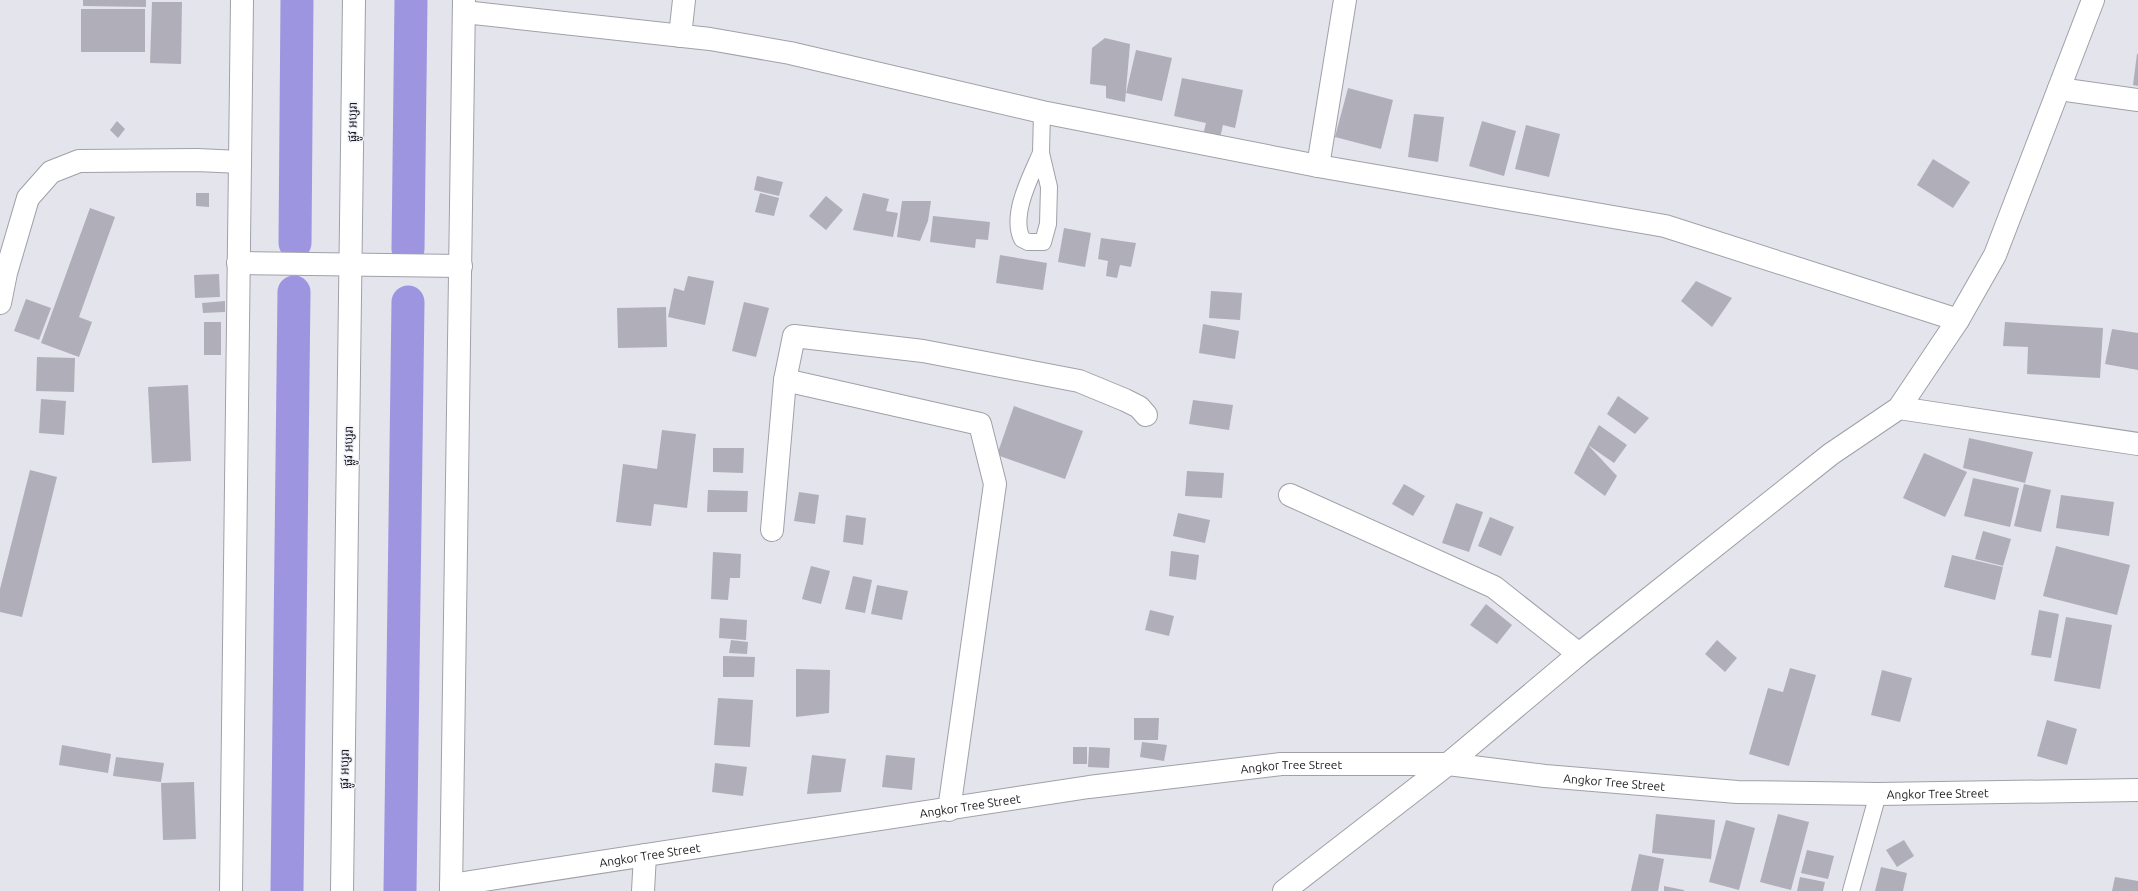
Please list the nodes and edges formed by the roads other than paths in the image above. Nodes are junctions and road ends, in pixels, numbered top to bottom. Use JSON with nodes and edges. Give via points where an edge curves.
{"nodes":[{"id":1,"x":242,"y":0,"type":"edge"},
{"id":2,"x":354,"y":0,"type":"edge"},
{"id":3,"x":684,"y":0,"type":"edge"},
{"id":4,"x":1345,"y":0,"type":"edge"},
{"id":5,"x":2092,"y":0,"type":"edge"},
{"id":6,"x":464,"y":6,"type":"edge"},
{"id":7,"x":680,"y":36,"type":"junction"},
{"id":8,"x":2059,"y":89,"type":"junction"},
{"id":9,"x":2138,"y":100,"type":"edge"},
{"id":10,"x":1042,"y":112,"type":"junction"},
{"id":11,"x":1041,"y":153,"type":"junction"},
{"id":12,"x":240,"y":162,"type":"junction"},
{"id":13,"x":1318,"y":166,"type":"junction"},
{"id":14,"x":238,"y":263,"type":"junction"},
{"id":15,"x":350,"y":264,"type":"junction"},
{"id":16,"x":460,"y":266,"type":"junction"},
{"id":17,"x":0,"y":303,"type":"edge"},
{"id":18,"x":1958,"y":320,"type":"junction"},
{"id":19,"x":785,"y":380,"type":"junction"},
{"id":20,"x":1899,"y":408,"type":"junction"},
{"id":21,"x":1146,"y":415,"type":"dead end"},
{"id":22,"x":2138,"y":444,"type":"edge"},
{"id":23,"x":1290,"y":495,"type":"dead end"},
{"id":24,"x":772,"y":530,"type":"dead end"},
{"id":25,"x":1579,"y":654,"type":"junction"},
{"id":26,"x":1448,"y":764,"type":"junction"},
{"id":27,"x":2138,"y":790,"type":"edge"},
{"id":28,"x":1878,"y":794,"type":"junction"},
{"id":29,"x":949,"y":810,"type":"junction"},
{"id":30,"x":645,"y":855,"type":"junction"},
{"id":31,"x":451,"y":888,"type":"edge"},
{"id":32,"x":231,"y":891,"type":"edge"},
{"id":33,"x":342,"y":891,"type":"edge"},
{"id":34,"x":643,"y":891,"type":"edge"},
{"id":35,"x":1284,"y":891,"type":"edge"},
{"id":36,"x":1851,"y":891,"type":"edge"}],
"edges":[{"from":1,"to":12,"type":"street"},
{"from":2,"to":15,"type":"street","name":"ផ្លូវ អប្សរា"},
{"from":3,"to":7,"type":"street"},
{"from":4,"to":13,"type":"street"},
{"from":5,"to":8,"type":"street"},
{"from":6,"to":7,"type":"street"},
{"from":6,"to":16,"type":"street"},
{"from":7,"to":10,"type":"street","via":[[790,52]]},
{"from":8,"to":9,"type":"street"},
{"from":8,"to":18,"type":"street","via":[[1995,254]]},
{"from":10,"to":11,"type":"lane"},
{"from":10,"to":13,"type":"street"},
{"from":11,"to":11,"type":"lane","via":[[1023,198],[1017,225],[1022,239],[1039,243],[1043,242],[1049,210],[1049,187]]},
{"from":12,"to":14,"type":"street"},
{"from":12,"to":17,"type":"street","via":[[79,161],[52,172],[28,198]]},
{"from":13,"to":18,"type":"street","via":[[1665,226]]},
{"from":14,"to":15,"type":"street"},
{"from":14,"to":32,"type":"street"},
{"from":15,"to":16,"type":"street"},
{"from":15,"to":33,"type":"street","name":"ផ្លូវ អប្សរា"},
{"from":16,"to":31,"type":"street"},
{"from":18,"to":20,"type":"street"},
{"from":19,"to":21,"type":"street","via":[[794,336],[922,351],[1079,381],[1126,400],[1139,407]]},
{"from":19,"to":24,"type":"street"},
{"from":19,"to":29,"type":"street","via":[[980,424],[995,484]]},
{"from":20,"to":22,"type":"street"},
{"from":20,"to":25,"type":"street","via":[[1831,454]]},
{"from":23,"to":25,"type":"street","via":[[1494,587]]},
{"from":25,"to":26,"type":"street"},
{"from":26,"to":28,"type":"street","name":"Angkor Tree Street","via":[[1545,776],[1737,792]]},
{"from":26,"to":29,"type":"street","name":"Angkor Tree Street","via":[[1282,764],[1088,787]]},
{"from":26,"to":35,"type":"street"},
{"from":27,"to":28,"type":"street","name":"Angkor Tree Street"},
{"from":28,"to":36,"type":"lane"},
{"from":29,"to":30,"type":"street","name":"Angkor Tree Street"},
{"from":30,"to":31,"type":"street","name":"Angkor Tree Street"},
{"from":30,"to":34,"type":"street"}]}
